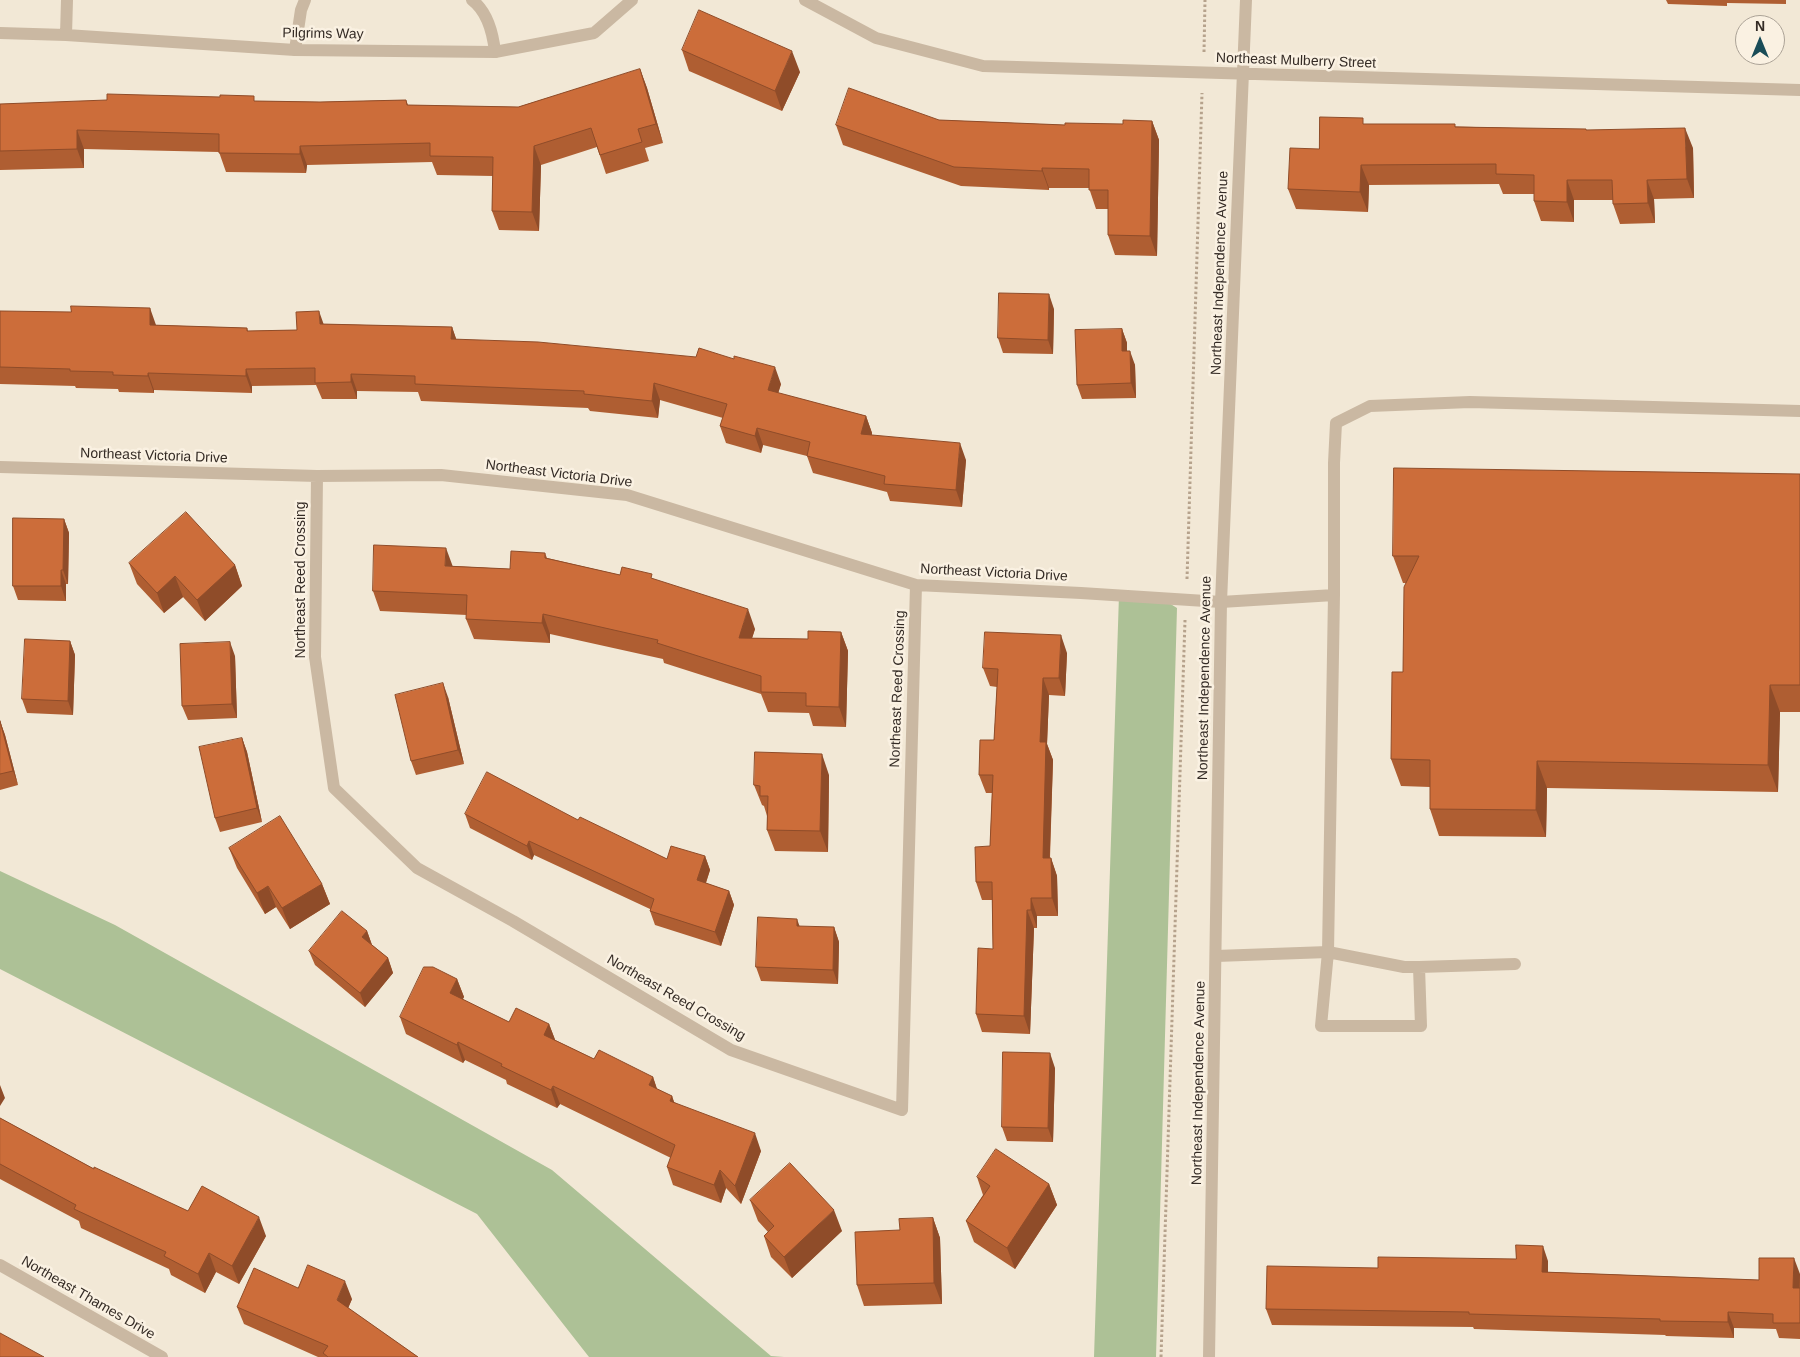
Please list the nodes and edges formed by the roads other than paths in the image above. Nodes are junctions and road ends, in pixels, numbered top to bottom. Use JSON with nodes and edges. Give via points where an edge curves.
{"nodes":[{"id":1,"x":67,"y":0,"type":"edge"},
{"id":2,"x":305,"y":0,"type":"edge"},
{"id":3,"x":472,"y":0,"type":"edge"},
{"id":4,"x":632,"y":0,"type":"edge"},
{"id":5,"x":805,"y":0,"type":"edge"},
{"id":6,"x":1246,"y":0,"type":"edge"},
{"id":7,"x":0,"y":33,"type":"edge"},
{"id":8,"x":66,"y":35,"type":"junction"},
{"id":9,"x":295,"y":50,"type":"junction"},
{"id":10,"x":495,"y":52,"type":"junction"},
{"id":11,"x":1243,"y":74,"type":"junction"},
{"id":12,"x":1800,"y":90,"type":"edge"},
{"id":13,"x":1800,"y":411,"type":"edge"},
{"id":14,"x":0,"y":467,"type":"edge"},
{"id":15,"x":317,"y":476,"type":"junction"},
{"id":16,"x":916,"y":585,"type":"junction"},
{"id":17,"x":1334,"y":595,"type":"junction"},
{"id":18,"x":1221,"y":602,"type":"junction"},
{"id":19,"x":1328,"y":952,"type":"junction"},
{"id":20,"x":1216,"y":956,"type":"junction"},
{"id":21,"x":1515,"y":964,"type":"dead end"},
{"id":22,"x":1419,"y":967,"type":"junction"},
{"id":23,"x":0,"y":1265,"type":"edge"},
{"id":24,"x":162,"y":1357,"type":"edge"},
{"id":25,"x":1209,"y":1357,"type":"edge"}],
"edges":[{"from":1,"to":8,"type":"street"},
{"from":2,"to":9,"type":"street"},
{"from":3,"to":10,"type":"street","via":[[480,6],[493,34]]},
{"from":4,"to":10,"type":"street","name":"Pilgrims Way","via":[[594,33]]},
{"from":5,"to":11,"type":"street","name":"Northeast Mulberry Street","via":[[876,38],[983,66]]},
{"from":6,"to":11,"type":"street","name":"Northeast Independence Avenue"},
{"from":7,"to":8,"type":"street","name":"Pilgrims Way"},
{"from":8,"to":9,"type":"street","name":"Pilgrims Way"},
{"from":9,"to":10,"type":"street","name":"Pilgrims Way"},
{"from":11,"to":12,"type":"street","name":"Northeast Mulberry Street"},
{"from":11,"to":18,"type":"street","name":"Northeast Independence Avenue"},
{"from":13,"to":17,"type":"street","via":[[1470,402],[1370,406],[1336,423]]},
{"from":14,"to":15,"type":"street","name":"Northeast Victoria Drive"},
{"from":15,"to":16,"type":"street","name":"Northeast Victoria Drive","via":[[441,475],[627,495]]},
{"from":15,"to":16,"type":"street","name":"Northeast Reed Crossing","via":[[315,657],[334,788],[417,868],[731,1050],[902,1110]]},
{"from":16,"to":18,"type":"street","name":"Northeast Victoria Drive"},
{"from":17,"to":18,"type":"street","name":"Northeast Victoria Drive"},
{"from":17,"to":19,"type":"street"},
{"from":18,"to":20,"type":"street","name":"Northeast Independence Avenue"},
{"from":19,"to":20,"type":"street"},
{"from":19,"to":22,"type":"street"},
{"from":19,"to":22,"type":"street","via":[[1321,1026],[1421,1026]]},
{"from":20,"to":25,"type":"street","name":"Northeast Independence Avenue"},
{"from":21,"to":22,"type":"street"},
{"from":23,"to":24,"type":"street","name":"Northeast Thames Drive"}]}
